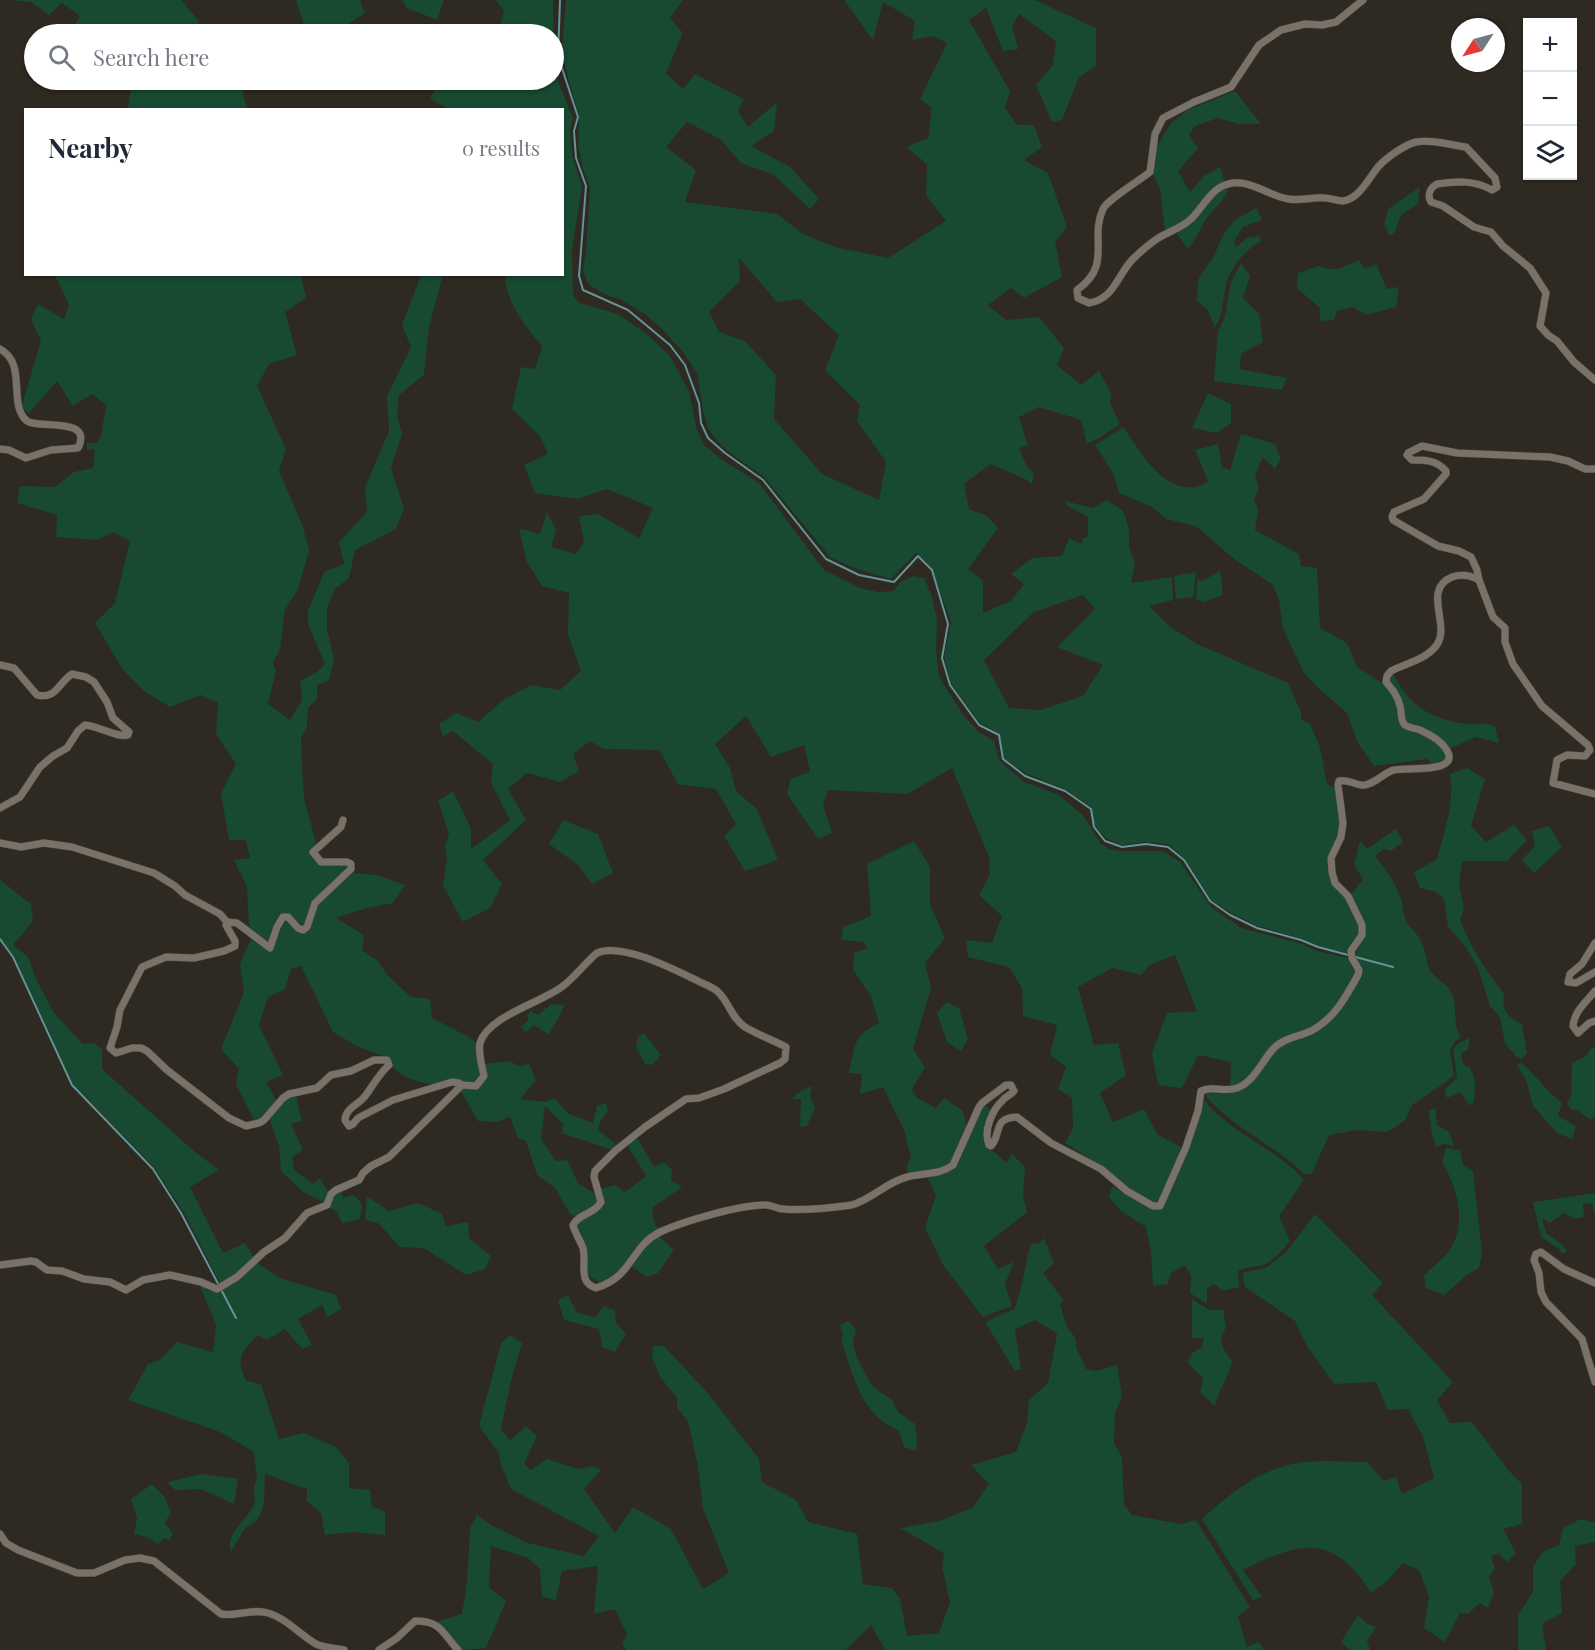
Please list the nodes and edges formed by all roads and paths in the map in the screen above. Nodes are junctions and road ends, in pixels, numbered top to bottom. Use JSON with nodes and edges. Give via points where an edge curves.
{"nodes":[{"id":1,"x":1363,"y":0,"type":"edge"},
{"id":2,"x":0,"y":349,"type":"edge"},
{"id":3,"x":1595,"y":380,"type":"edge"},
{"id":4,"x":0,"y":448,"type":"edge"},
{"id":5,"x":1595,"y":469,"type":"edge"},
{"id":6,"x":1479,"y":580,"type":"junction"},
{"id":7,"x":0,"y":665,"type":"edge"},
{"id":8,"x":1595,"y":794,"type":"edge"},
{"id":9,"x":0,"y":808,"type":"edge"},
{"id":10,"x":343,"y":820,"type":"dead end"},
{"id":11,"x":0,"y":843,"type":"edge"},
{"id":12,"x":227,"y":922,"type":"junction"},
{"id":13,"x":1595,"y":943,"type":"edge"},
{"id":14,"x":1595,"y":972,"type":"edge"},
{"id":15,"x":1595,"y":991,"type":"edge"},
{"id":16,"x":1595,"y":1021,"type":"edge"},
{"id":17,"x":462,"y":1085,"type":"junction"},
{"id":18,"x":0,"y":1264,"type":"edge"},
{"id":19,"x":1595,"y":1282,"type":"edge"},
{"id":20,"x":1595,"y":1382,"type":"edge"},
{"id":21,"x":0,"y":1534,"type":"edge"},
{"id":22,"x":344,"y":1650,"type":"edge"},
{"id":23,"x":379,"y":1650,"type":"edge"},
{"id":24,"x":458,"y":1650,"type":"edge"}],
"edges":[{"from":1,"to":3,"type":"street","via":[[1336,22],[1281,30],[1259,45],[1231,87],[1163,118],[1155,134],[1150,172],[1104,207],[1098,263],[1090,279],[1077,290],[1078,298],[1089,303],[1105,298],[1133,259],[1185,224],[1220,188],[1229,184],[1244,183],[1287,199],[1346,200],[1362,188],[1380,165],[1410,145],[1421,142],[1458,146],[1470,150],[1495,178],[1497,187],[1492,190],[1478,183],[1462,182],[1437,184],[1428,198],[1474,227],[1491,232],[1530,268],[1546,294],[1540,326]]},
{"from":2,"to":4,"type":"street","via":[[13,362],[16,394],[27,421],[64,425],[81,440],[78,448],[51,450],[26,458]]},
{"from":5,"to":6,"type":"street","via":[[1550,457],[1466,454],[1422,446],[1408,453],[1412,460],[1424,459],[1440,465],[1446,474],[1424,499],[1394,512],[1393,520],[1438,546],[1471,557]]},
{"from":6,"to":8,"type":"street","via":[[1493,617],[1505,628],[1505,642],[1518,671],[1542,706],[1590,750],[1585,756],[1567,755],[1557,760],[1553,783]]},
{"from":6,"to":17,"type":"street","via":[[1457,575],[1442,583],[1438,591],[1437,645],[1425,656],[1387,676],[1402,721],[1446,748],[1448,761],[1443,767],[1392,770],[1362,786],[1339,781],[1343,823],[1331,858],[1332,872],[1362,925],[1362,935],[1351,951],[1358,975],[1335,1012],[1316,1028],[1281,1042],[1247,1083],[1226,1091],[1201,1091],[1186,1147],[1160,1206],[1132,1194],[1101,1169],[1051,1143],[1017,1117],[1001,1122],[994,1144],[989,1145],[987,1137],[994,1112],[1014,1091],[1006,1085],[982,1103],[953,1165],[945,1171],[900,1179],[852,1205],[782,1209],[769,1204],[718,1213],[664,1230],[641,1246],[618,1277],[596,1288],[585,1281],[583,1248],[573,1225],[601,1202],[595,1171],[674,1106],[724,1089],[780,1063],[785,1059],[786,1047],[735,1020],[715,989],[658,962],[603,950],[563,986],[491,1026],[480,1044],[484,1076],[476,1086]]},
{"from":7,"to":9,"type":"street","via":[[14,668],[42,696],[50,696],[72,674],[86,677],[94,682],[113,718],[129,732],[122,736],[85,725],[67,748],[40,767],[20,797]]},
{"from":10,"to":12,"type":"street","via":[[341,827],[313,852],[321,862],[347,862],[351,869],[315,903],[307,927],[298,928],[283,917],[270,948],[237,923]]},
{"from":11,"to":12,"type":"street","via":[[21,847],[64,845],[154,873]]},
{"from":12,"to":17,"type":"street","via":[[235,946],[194,958],[166,957],[142,967],[120,1010],[112,1051],[132,1047],[147,1051],[230,1118],[246,1126],[264,1120],[289,1094],[317,1088],[331,1075],[374,1060],[387,1060],[389,1065],[347,1112],[345,1120],[349,1126],[393,1100],[452,1082]]},
{"from":13,"to":14,"type":"street","via":[[1568,982],[1576,983]]},
{"from":15,"to":16,"type":"street","via":[[1573,1019],[1573,1026],[1578,1032]]},
{"from":17,"to":18,"type":"street","via":[[389,1157],[371,1166],[359,1180],[336,1190],[327,1205],[307,1213],[285,1238],[217,1289],[170,1275],[143,1280],[126,1290],[110,1282],[47,1270],[36,1262]]},
{"from":19,"to":20,"type":"street","via":[[1564,1269],[1541,1252],[1536,1254],[1541,1292],[1582,1340]]},
{"from":21,"to":22,"type":"street","via":[[18,1550],[77,1573],[94,1574],[125,1560],[154,1561],[221,1614],[271,1614],[315,1643]]},
{"from":23,"to":24,"type":"street","via":[[415,1621],[426,1621],[438,1625]]}]}
